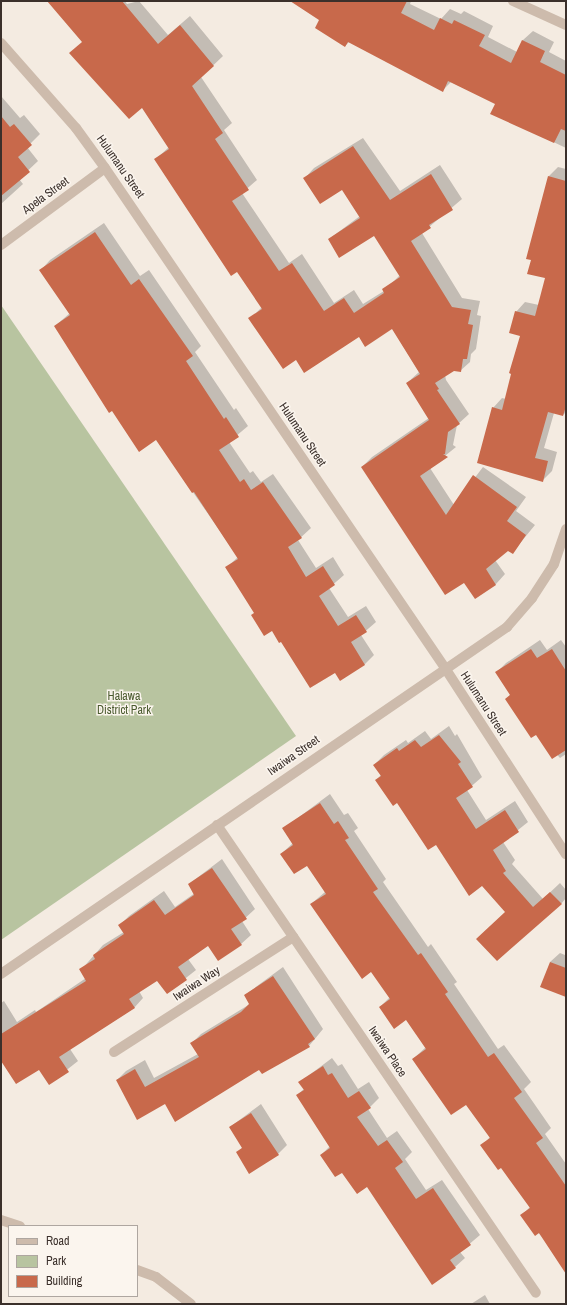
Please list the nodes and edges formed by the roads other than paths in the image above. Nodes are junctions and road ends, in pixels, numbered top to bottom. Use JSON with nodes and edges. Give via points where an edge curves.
{"nodes":[{"id":1,"x":513,"y":1,"type":"edge"},
{"id":2,"x":566,"y":25,"type":"edge"},
{"id":3,"x":1,"y":43,"type":"edge"},
{"id":4,"x":105,"y":168,"type":"junction"},
{"id":5,"x":1,"y":245,"type":"edge"},
{"id":6,"x":566,"y":530,"type":"edge"},
{"id":7,"x":445,"y":668,"type":"junction"},
{"id":8,"x":217,"y":825,"type":"junction"},
{"id":9,"x":566,"y":854,"type":"edge"},
{"id":10,"x":293,"y":937,"type":"junction"},
{"id":11,"x":1,"y":974,"type":"edge"},
{"id":12,"x":114,"y":1052,"type":"dead end"},
{"id":13,"x":1,"y":1220,"type":"edge"},
{"id":14,"x":17,"y":1225,"type":"edge"},
{"id":15,"x":138,"y":1270,"type":"edge"},
{"id":16,"x":536,"y":1293,"type":"dead end"},
{"id":17,"x":191,"y":1304,"type":"edge"}],
"edges":[{"from":1,"to":2,"type":"street"},
{"from":3,"to":4,"type":"street","name":"Hulumanu Street","via":[[76,128]]},
{"from":4,"to":5,"type":"street","name":"Apela Street"},
{"from":4,"to":7,"type":"street","name":"Hulumanu Street"},
{"from":6,"to":7,"type":"street","name":"Iwaiwa Street","via":[[554,564],[532,598],[507,627]]},
{"from":7,"to":8,"type":"street","name":"Iwaiwa Street"},
{"from":7,"to":9,"type":"street","name":"Hulumanu Street"},
{"from":8,"to":10,"type":"street","name":"Iwaiwa Place"},
{"from":8,"to":11,"type":"street","name":"Iwaiwa Street"},
{"from":10,"to":12,"type":"street","name":"Iwaiwa Way"},
{"from":10,"to":16,"type":"street","name":"Iwaiwa Place"},
{"from":13,"to":14,"type":"street"},
{"from":15,"to":17,"type":"street","via":[[156,1277]]}]}
